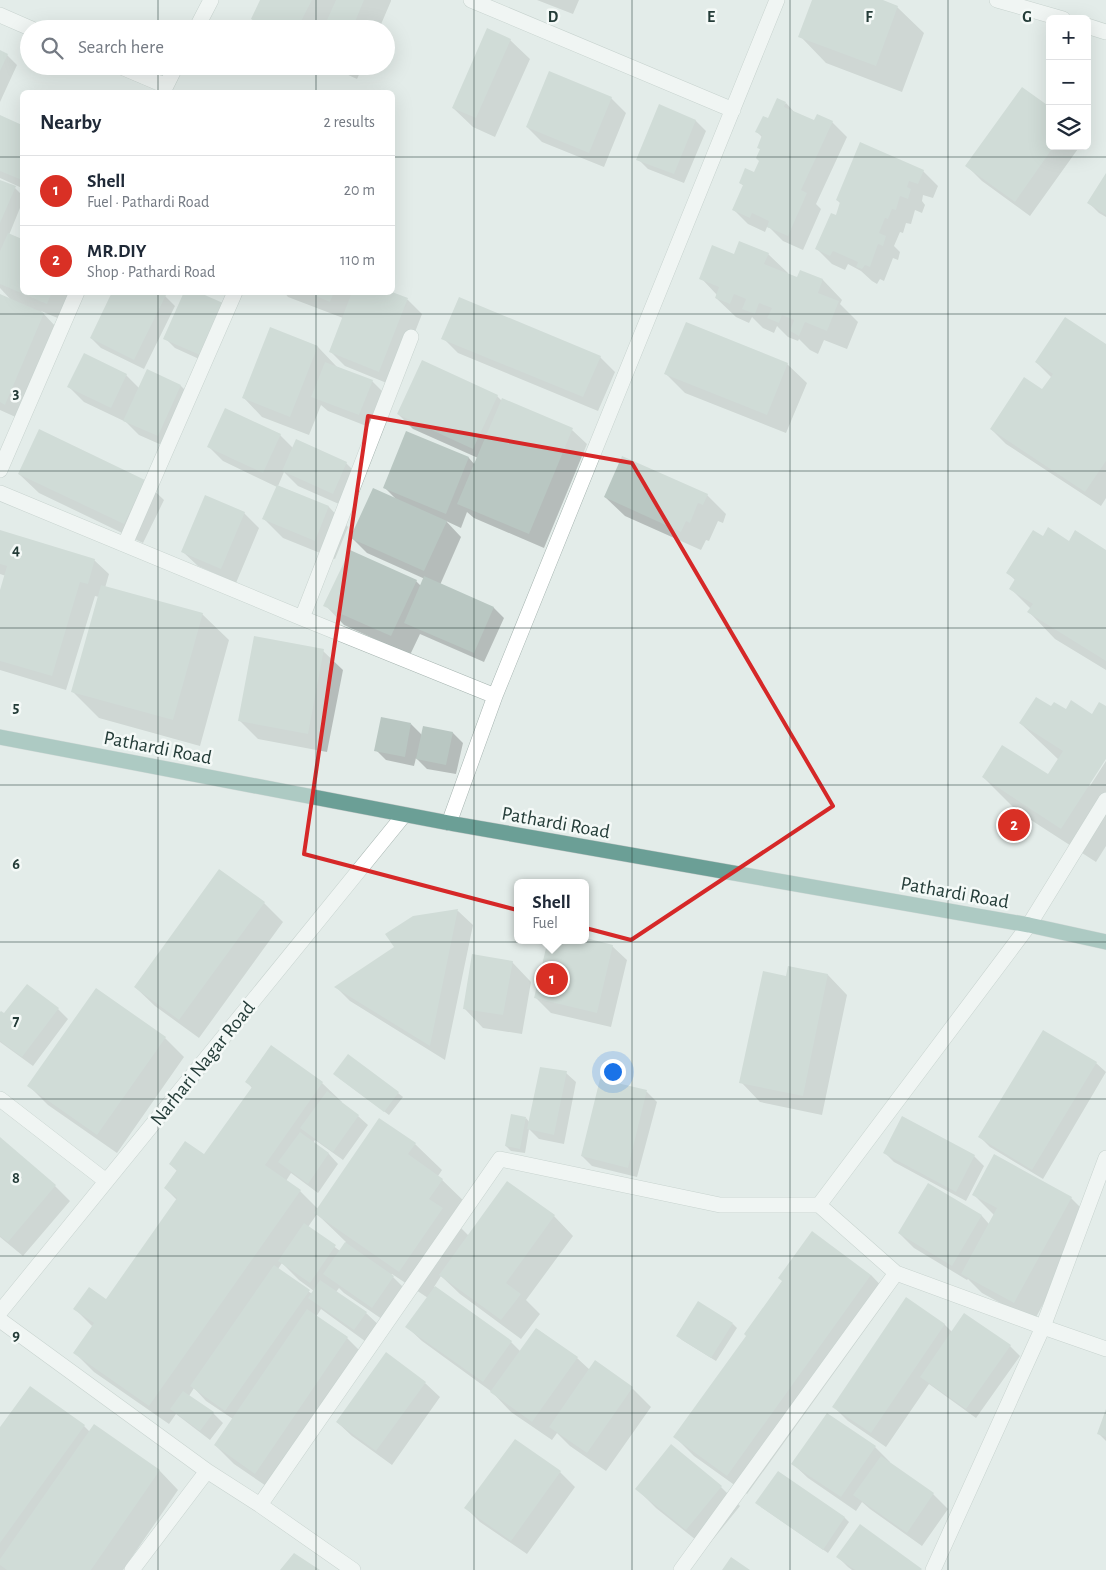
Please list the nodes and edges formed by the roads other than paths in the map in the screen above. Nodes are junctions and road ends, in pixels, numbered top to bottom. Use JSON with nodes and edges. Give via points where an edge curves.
{"nodes":[{"id":1,"x":210,"y":0,"type":"edge"},
{"id":2,"x":471,"y":0,"type":"edge"},
{"id":3,"x":777,"y":0,"type":"edge"},
{"id":4,"x":997,"y":0,"type":"edge"},
{"id":5,"x":0,"y":15,"type":"edge"},
{"id":6,"x":1049,"y":15,"type":"edge"},
{"id":7,"x":200,"y":20,"type":"edge"},
{"id":8,"x":20,"y":24,"type":"edge"},
{"id":9,"x":1091,"y":27,"type":"edge"},
{"id":10,"x":1106,"y":32,"type":"edge"},
{"id":11,"x":137,"y":75,"type":"edge"},
{"id":12,"x":171,"y":75,"type":"edge"},
{"id":13,"x":164,"y":89,"type":"edge"},
{"id":14,"x":733,"y":110,"type":"junction"},
{"id":15,"x":76,"y":295,"type":"edge"},
{"id":16,"x":233,"y":295,"type":"edge"},
{"id":17,"x":412,"y":337,"type":"dead end"},
{"id":18,"x":0,"y":470,"type":"edge"},
{"id":19,"x":0,"y":493,"type":"edge"},
{"id":20,"x":125,"y":544,"type":"junction"},
{"id":21,"x":302,"y":618,"type":"junction"},
{"id":22,"x":495,"y":696,"type":"junction"},
{"id":23,"x":0,"y":737,"type":"edge"},
{"id":24,"x":1106,"y":800,"type":"edge"},
{"id":25,"x":404,"y":815,"type":"junction"},
{"id":26,"x":450,"y":823,"type":"junction"},
{"id":27,"x":1029,"y":925,"type":"junction"},
{"id":28,"x":1106,"y":942,"type":"edge"},
{"id":29,"x":0,"y":1099,"type":"edge"},
{"id":30,"x":1106,"y":1158,"type":"edge"},
{"id":31,"x":106,"y":1181,"type":"junction"},
{"id":32,"x":819,"y":1205,"type":"junction"},
{"id":33,"x":896,"y":1273,"type":"junction"},
{"id":34,"x":0,"y":1312,"type":"edge"},
{"id":35,"x":0,"y":1320,"type":"edge"},
{"id":36,"x":1043,"y":1327,"type":"junction"},
{"id":37,"x":1106,"y":1349,"type":"edge"},
{"id":38,"x":207,"y":1471,"type":"junction"},
{"id":39,"x":260,"y":1505,"type":"junction"},
{"id":40,"x":132,"y":1570,"type":"edge"},
{"id":41,"x":353,"y":1570,"type":"edge"},
{"id":42,"x":681,"y":1570,"type":"edge"},
{"id":43,"x":933,"y":1570,"type":"edge"}],
"edges":[{"from":1,"to":7,"type":"street"},
{"from":2,"to":14,"type":"street"},
{"from":3,"to":14,"type":"street"},
{"from":4,"to":6,"type":"street"},
{"from":5,"to":8,"type":"street"},
{"from":9,"to":10,"type":"street"},
{"from":11,"to":13,"type":"street"},
{"from":12,"to":13,"type":"street"},
{"from":14,"to":22,"type":"street"},
{"from":15,"to":18,"type":"street"},
{"from":16,"to":20,"type":"street"},
{"from":17,"to":21,"type":"street"},
{"from":19,"to":20,"type":"street"},
{"from":20,"to":21,"type":"street"},
{"from":21,"to":22,"type":"street"},
{"from":22,"to":26,"type":"street"},
{"from":23,"to":25,"type":"main road","name":"Pathardi Road"},
{"from":24,"to":27,"type":"street"},
{"from":25,"to":26,"type":"main road","name":"Pathardi Road"},
{"from":25,"to":31,"type":"street","name":"Narhari Nagar Road"},
{"from":26,"to":27,"type":"main road","name":"Pathardi Road"},
{"from":27,"to":28,"type":"main road","name":"Pathardi Road"},
{"from":27,"to":32,"type":"street"},
{"from":29,"to":31,"type":"street"},
{"from":30,"to":36,"type":"street"},
{"from":31,"to":34,"type":"street","name":"Narhari Nagar Road"},
{"from":32,"to":33,"type":"street"},
{"from":32,"to":39,"type":"street","via":[[720,1205],[500,1160]]},
{"from":33,"to":36,"type":"street"},
{"from":33,"to":42,"type":"street"},
{"from":35,"to":38,"type":"street"},
{"from":36,"to":37,"type":"street"},
{"from":36,"to":43,"type":"street"},
{"from":38,"to":39,"type":"street"},
{"from":38,"to":40,"type":"street"},
{"from":39,"to":41,"type":"street"}]}
